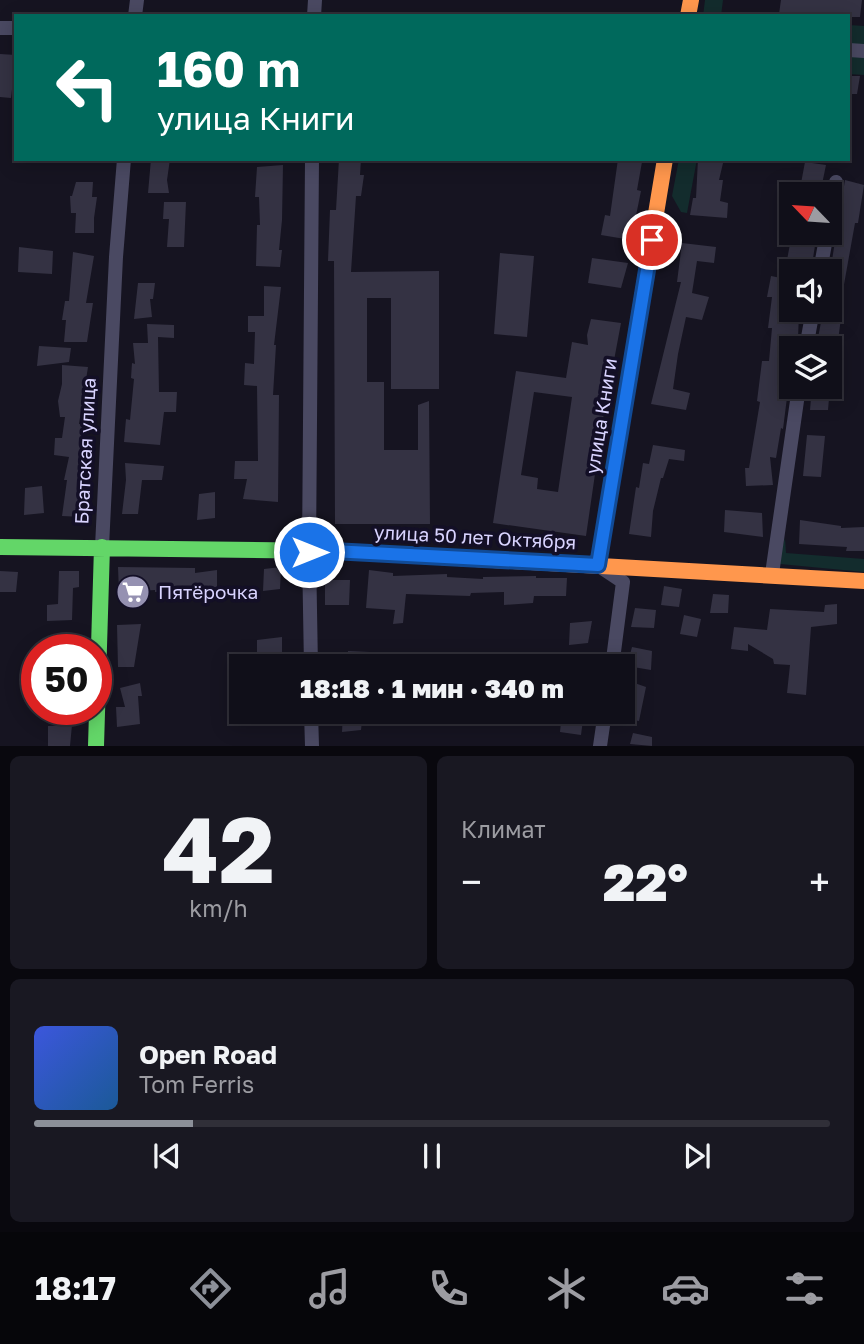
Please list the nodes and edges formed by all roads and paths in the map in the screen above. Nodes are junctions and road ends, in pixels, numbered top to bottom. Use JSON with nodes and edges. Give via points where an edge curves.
{"nodes":[{"id":1,"x":124,"y":161,"type":"edge"},
{"id":2,"x":312,"y":161,"type":"edge"},
{"id":3,"x":665,"y":161,"type":"edge"},
{"id":4,"x":797,"y":399,"type":"edge"},
{"id":5,"x":0,"y":547,"type":"edge"},
{"id":6,"x":102,"y":547,"type":"junction"},
{"id":7,"x":309,"y":552,"type":"junction"},
{"id":8,"x":598,"y":565,"type":"junction"},
{"id":9,"x":772,"y":574,"type":"junction"},
{"id":10,"x":864,"y":581,"type":"edge"},
{"id":11,"x":310,"y":654,"type":"edge"},
{"id":12,"x":614,"y":654,"type":"edge"},
{"id":13,"x":311,"y":724,"type":"edge"},
{"id":14,"x":603,"y":724,"type":"edge"},
{"id":15,"x":96,"y":746,"type":"edge"},
{"id":16,"x":312,"y":746,"type":"edge"},
{"id":17,"x":600,"y":746,"type":"edge"}],
"edges":[{"from":1,"to":6,"type":"street","name":"Братская улица"},
{"from":2,"to":7,"type":"street"},
{"from":3,"to":8,"type":"main road","name":"улица Книги"},
{"from":4,"to":9,"type":"street"},
{"from":5,"to":6,"type":"main road","name":"улица 50 лет Октября"},
{"from":6,"to":7,"type":"main road","name":"улица 50 лет Октября"},
{"from":6,"to":15,"type":"main road","name":"Братская улица"},
{"from":7,"to":8,"type":"main road","name":"улица 50 лет Октября"},
{"from":7,"to":11,"type":"street"},
{"from":8,"to":9,"type":"main road","name":"улица 50 лет Октября"},
{"from":8,"to":12,"type":"street","via":[[623,582]]},
{"from":9,"to":10,"type":"main road","name":"улица 50 лет Октября"},
{"from":13,"to":16,"type":"street"},
{"from":14,"to":17,"type":"street"}]}
